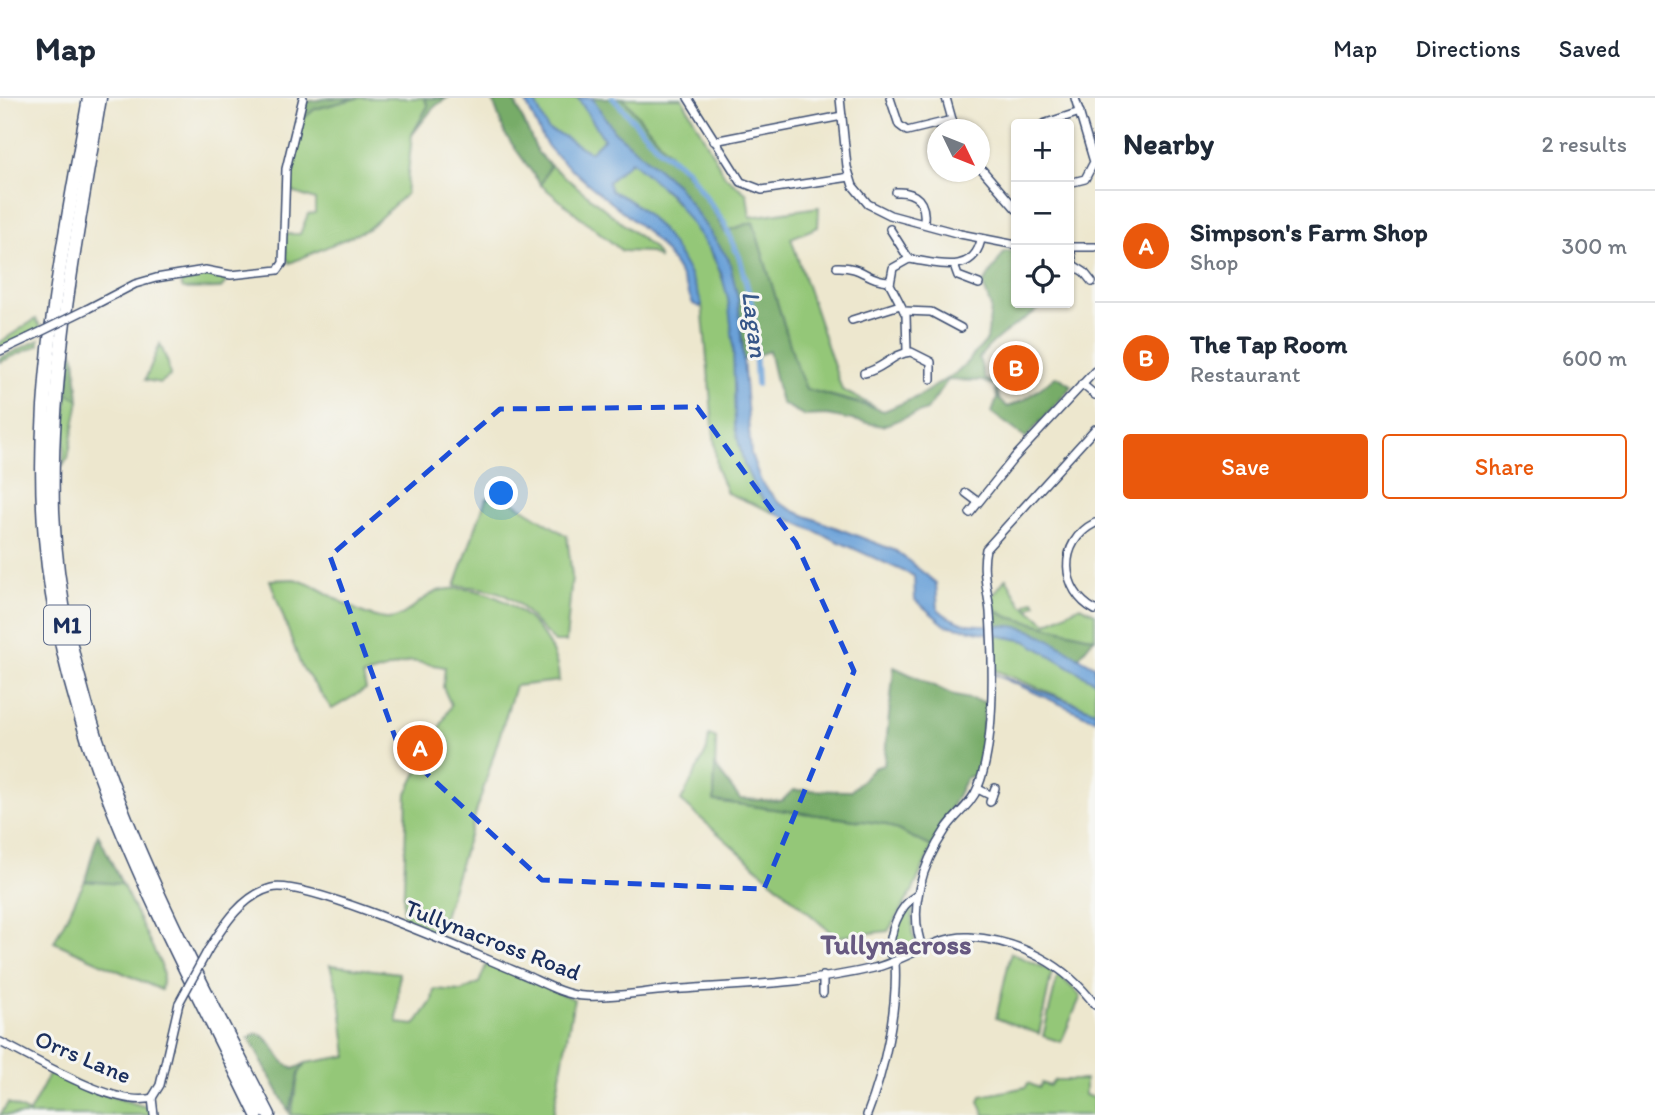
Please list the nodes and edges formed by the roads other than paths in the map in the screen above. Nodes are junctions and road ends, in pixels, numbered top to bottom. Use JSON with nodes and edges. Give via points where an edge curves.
{"nodes":[{"id":1,"x":89,"y":98,"type":"edge"},
{"id":2,"x":100,"y":98,"type":"edge"},
{"id":3,"x":303,"y":98,"type":"edge"},
{"id":4,"x":688,"y":98,"type":"edge"},
{"id":5,"x":841,"y":98,"type":"edge"},
{"id":6,"x":890,"y":98,"type":"edge"},
{"id":7,"x":946,"y":98,"type":"edge"},
{"id":8,"x":1075,"y":98,"type":"edge"},
{"id":9,"x":1080,"y":112,"type":"junction"},
{"id":10,"x":842,"y":116,"type":"junction"},
{"id":11,"x":952,"y":119,"type":"edge"},
{"id":12,"x":1058,"y":119,"type":"edge"},
{"id":13,"x":927,"y":126,"type":"edge"},
{"id":14,"x":714,"y":141,"type":"junction"},
{"id":15,"x":850,"y":177,"type":"junction"},
{"id":16,"x":990,"y":177,"type":"edge"},
{"id":17,"x":1073,"y":182,"type":"edge"},
{"id":18,"x":896,"y":192,"type":"dead end"},
{"id":19,"x":1011,"y":199,"type":"edge"},
{"id":20,"x":924,"y":223,"type":"junction"},
{"id":21,"x":890,"y":229,"type":"dead end"},
{"id":22,"x":981,"y":240,"type":"junction"},
{"id":23,"x":1011,"y":244,"type":"edge"},
{"id":24,"x":1074,"y":247,"type":"edge"},
{"id":25,"x":1095,"y":247,"type":"edge"},
{"id":26,"x":909,"y":258,"type":"junction"},
{"id":27,"x":954,"y":265,"type":"junction"},
{"id":28,"x":1074,"y":266,"type":"edge"},
{"id":29,"x":837,"y":267,"type":"dead end"},
{"id":30,"x":889,"y":281,"type":"junction"},
{"id":31,"x":1092,"y":282,"type":"dead end"},
{"id":32,"x":979,"y":284,"type":"dead end"},
{"id":33,"x":902,"y":308,"type":"junction"},
{"id":34,"x":852,"y":320,"type":"dead end"},
{"id":35,"x":961,"y":328,"type":"dead end"},
{"id":36,"x":0,"y":351,"type":"edge"},
{"id":37,"x":907,"y":351,"type":"junction"},
{"id":38,"x":1095,"y":372,"type":"edge"},
{"id":39,"x":864,"y":373,"type":"dead end"},
{"id":40,"x":931,"y":379,"type":"dead end"},
{"id":41,"x":1082,"y":384,"type":"junction"},
{"id":42,"x":1095,"y":395,"type":"edge"},
{"id":43,"x":1095,"y":429,"type":"edge"},
{"id":44,"x":966,"y":493,"type":"dead end"},
{"id":45,"x":978,"y":502,"type":"junction"},
{"id":46,"x":970,"y":513,"type":"dead end"},
{"id":47,"x":1095,"y":523,"type":"edge"},
{"id":48,"x":1095,"y":610,"type":"edge"},
{"id":49,"x":978,"y":789,"type":"junction"},
{"id":50,"x":992,"y":795,"type":"dead end"},
{"id":51,"x":917,"y":895,"type":"junction"},
{"id":52,"x":923,"y":950,"type":"junction"},
{"id":53,"x":890,"y":954,"type":"dead end"},
{"id":54,"x":895,"y":962,"type":"junction"},
{"id":55,"x":823,"y":976,"type":"junction"},
{"id":56,"x":823,"y":993,"type":"dead end"},
{"id":57,"x":1095,"y":1005,"type":"edge"},
{"id":58,"x":0,"y":1042,"type":"edge"},
{"id":59,"x":152,"y":1098,"type":"junction"},
{"id":60,"x":154,"y":1115,"type":"edge"},
{"id":61,"x":257,"y":1115,"type":"edge"},
{"id":62,"x":269,"y":1115,"type":"edge"},
{"id":63,"x":867,"y":1115,"type":"edge"}],
"edges":[{"from":1,"to":61,"type":"highway","number":"M1","via":[[55,304],[44,417],[44,536],[55,618],[74,700],[105,796]]},
{"from":2,"to":62,"type":"highway","number":"M1","via":[[57,371],[53,513],[64,607],[89,713],[125,819]]},
{"from":3,"to":36,"type":"street","bridge":true,"via":[[286,169],[283,263],[278,270],[231,275],[205,270],[135,284]]},
{"from":4,"to":14,"type":"street"},
{"from":5,"to":10,"type":"street"},
{"from":6,"to":13,"type":"street","via":[[899,125],[907,131]]},
{"from":7,"to":11,"type":"street"},
{"from":8,"to":9,"type":"street"},
{"from":9,"to":12,"type":"street"},
{"from":9,"to":17,"type":"street","via":[[1094,162],[1085,179]]},
{"from":10,"to":14,"type":"street"},
{"from":10,"to":15,"type":"street"},
{"from":14,"to":15,"type":"street","via":[[737,177],[750,188],[762,191]]},
{"from":15,"to":20,"type":"street","via":[[862,199],[874,208]]},
{"from":16,"to":19,"type":"street"},
{"from":18,"to":20,"type":"street","via":[[917,196],[925,212]]},
{"from":20,"to":22,"type":"street"},
{"from":21,"to":26,"type":"street"},
{"from":22,"to":23,"type":"street"},
{"from":22,"to":27,"type":"street","via":[[974,258]]},
{"from":24,"to":25,"type":"street"},
{"from":26,"to":27,"type":"street"},
{"from":26,"to":30,"type":"street","via":[[895,265]]},
{"from":27,"to":32,"type":"street","via":[[958,276]]},
{"from":28,"to":31,"type":"street"},
{"from":29,"to":30,"type":"street","via":[[854,267],[872,278]]},
{"from":30,"to":33,"type":"street"},
{"from":33,"to":34,"type":"street"},
{"from":33,"to":35,"type":"street","via":[[932,312]]},
{"from":33,"to":37,"type":"street"},
{"from":37,"to":39,"type":"street","via":[[876,371]]},
{"from":37,"to":40,"type":"street","via":[[929,359]]},
{"from":38,"to":41,"type":"street"},
{"from":41,"to":42,"type":"street"},
{"from":41,"to":45,"type":"street"},
{"from":43,"to":49,"type":"street","via":[[989,544],[983,562],[992,677]]},
{"from":44,"to":45,"type":"street"},
{"from":45,"to":46,"type":"street"},
{"from":47,"to":48,"type":"street","via":[[1075,539],[1067,568],[1073,591]]},
{"from":49,"to":50,"type":"street"},
{"from":49,"to":51,"type":"street","via":[[946,830]]},
{"from":51,"to":52,"type":"street","via":[[915,926]]},
{"from":51,"to":53,"type":"street","via":[[889,933]]},
{"from":52,"to":54,"type":"street","name":"Tullynacross Road"},
{"from":52,"to":57,"type":"street","name":"Tullynacross Road","via":[[965,936],[1002,943],[1058,967]]},
{"from":54,"to":55,"type":"street","name":"Tullynacross Road"},
{"from":54,"to":63,"type":"street","via":[[891,1023]]},
{"from":55,"to":56,"type":"street"},
{"from":55,"to":59,"type":"street","name":"Tullynacross Road","bridge":true,"via":[[583,996],[322,895],[272,887],[228,920],[208,950],[179,1003],[160,1086]]},
{"from":58,"to":59,"type":"street","name":"Orrs Lane","via":[[99,1090],[134,1100]]},
{"from":59,"to":60,"type":"street"}]}
